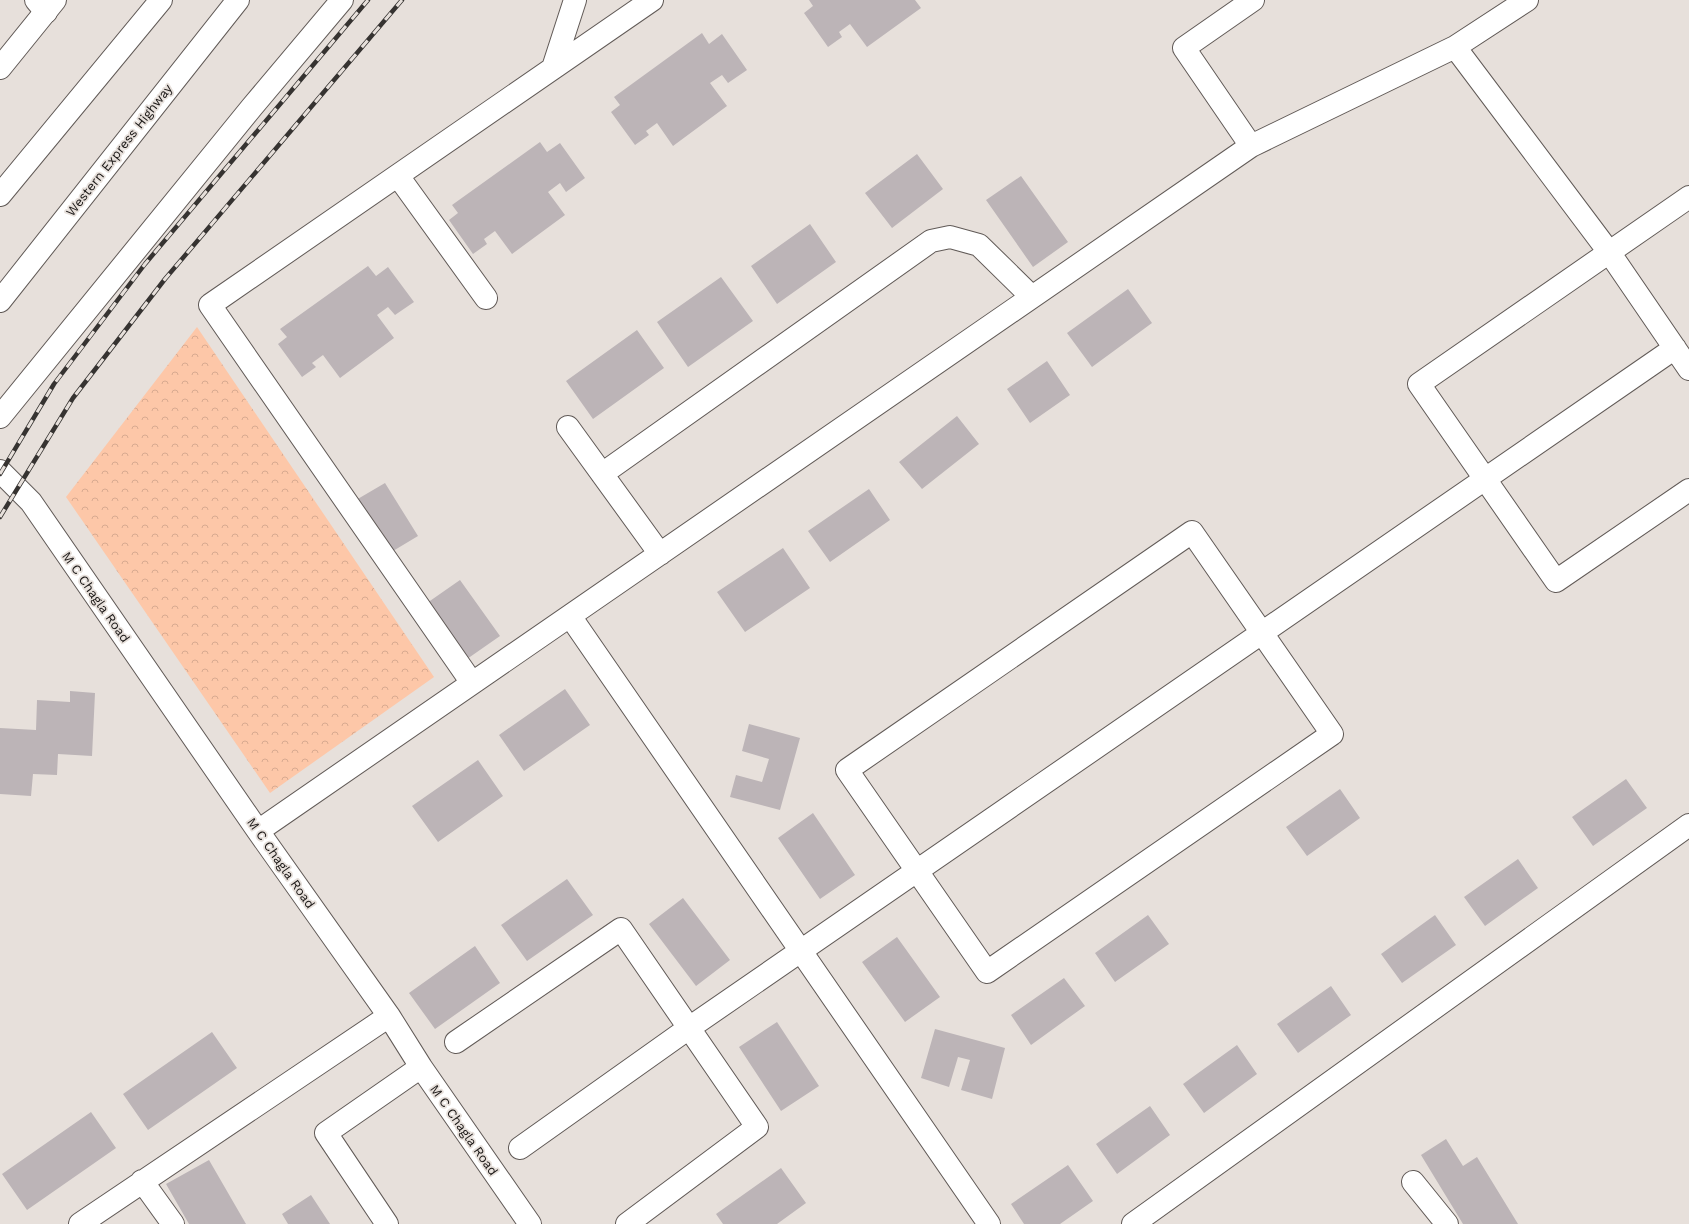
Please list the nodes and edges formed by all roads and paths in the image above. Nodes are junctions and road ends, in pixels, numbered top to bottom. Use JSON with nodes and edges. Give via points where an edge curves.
{"nodes":[{"id":1,"x":161,"y":0,"type":"edge"},
{"id":2,"x":238,"y":0,"type":"edge"},
{"id":3,"x":342,"y":0,"type":"edge"},
{"id":4,"x":575,"y":0,"type":"edge"},
{"id":5,"x":652,"y":0,"type":"edge"},
{"id":6,"x":1253,"y":0,"type":"edge"},
{"id":7,"x":1527,"y":0,"type":"edge"},
{"id":8,"x":46,"y":4,"type":"edge"},
{"id":9,"x":1455,"y":47,"type":"junction"},
{"id":10,"x":0,"y":68,"type":"edge"},
{"id":11,"x":553,"y":68,"type":"junction"},
{"id":12,"x":1251,"y":146,"type":"junction"},
{"id":13,"x":398,"y":176,"type":"junction"},
{"id":14,"x":0,"y":195,"type":"edge"},
{"id":15,"x":1689,"y":197,"type":"edge"},
{"id":16,"x":1609,"y":252,"type":"junction"},
{"id":17,"x":1032,"y":297,"type":"junction"},
{"id":18,"x":486,"y":298,"type":"dead end"},
{"id":19,"x":0,"y":301,"type":"edge"},
{"id":20,"x":1675,"y":348,"type":"junction"},
{"id":21,"x":1689,"y":368,"type":"edge"},
{"id":22,"x":0,"y":417,"type":"edge"},
{"id":23,"x":568,"y":427,"type":"dead end"},
{"id":24,"x":0,"y":471,"type":"edge"},
{"id":25,"x":602,"y":474,"type":"junction"},
{"id":26,"x":1485,"y":479,"type":"junction"},
{"id":27,"x":1689,"y":490,"type":"edge"},
{"id":28,"x":660,"y":554,"type":"junction"},
{"id":29,"x":570,"y":616,"type":"junction"},
{"id":30,"x":1262,"y":633,"type":"junction"},
{"id":31,"x":472,"y":683,"type":"junction"},
{"id":32,"x":1689,"y":825,"type":"edge"},
{"id":33,"x":258,"y":831,"type":"junction"},
{"id":34,"x":917,"y":871,"type":"junction"},
{"id":35,"x":802,"y":951,"type":"junction"},
{"id":36,"x":388,"y":1016,"type":"junction"},
{"id":37,"x":689,"y":1028,"type":"junction"},
{"id":38,"x":456,"y":1042,"type":"dead end"},
{"id":39,"x":421,"y":1067,"type":"junction"},
{"id":40,"x":520,"y":1148,"type":"dead end"},
{"id":41,"x":142,"y":1181,"type":"junction"},
{"id":42,"x":1412,"y":1182,"type":"dead end"},
{"id":43,"x":80,"y":1224,"type":"edge"},
{"id":44,"x":173,"y":1224,"type":"edge"},
{"id":45,"x":387,"y":1224,"type":"edge"},
{"id":46,"x":530,"y":1224,"type":"edge"},
{"id":47,"x":627,"y":1224,"type":"edge"},
{"id":48,"x":989,"y":1224,"type":"edge"},
{"id":49,"x":1133,"y":1224,"type":"edge"},
{"id":50,"x":1447,"y":1224,"type":"edge"}],
"edges":[{"from":1,"to":14,"type":"main road"},
{"from":2,"to":19,"type":"main road","name":"Western Express Highway"},
{"from":3,"to":22,"type":"main road"},
{"from":4,"to":11,"type":"main road"},
{"from":5,"to":11,"type":"main road"},
{"from":6,"to":12,"type":"main road","via":[[1184,48]]},
{"from":7,"to":9,"type":"main road"},
{"from":8,"to":10,"type":"main road"},
{"from":9,"to":12,"type":"main road"},
{"from":9,"to":16,"type":"main road"},
{"from":11,"to":13,"type":"main road"},
{"from":12,"to":17,"type":"main road"},
{"from":13,"to":18,"type":"main road"},
{"from":13,"to":31,"type":"main road","via":[[210,305]]},
{"from":15,"to":16,"type":"main road"},
{"from":16,"to":20,"type":"main road"},
{"from":16,"to":26,"type":"main road","via":[[1419,384]]},
{"from":17,"to":25,"type":"main road","via":[[979,245],[950,237],[932,241]]},
{"from":17,"to":28,"type":"main road"},
{"from":20,"to":21,"type":"main road"},
{"from":20,"to":26,"type":"main road"},
{"from":23,"to":25,"type":"main road"},
{"from":24,"to":33,"type":"main road","name":"M C Chagla Road","via":[[31,502]]},
{"from":25,"to":28,"type":"main road"},
{"from":26,"to":27,"type":"main road","via":[[1556,581]]},
{"from":26,"to":30,"type":"main road"},
{"from":28,"to":29,"type":"main road"},
{"from":29,"to":31,"type":"main road"},
{"from":29,"to":35,"type":"main road"},
{"from":30,"to":34,"type":"main road"},
{"from":30,"to":34,"type":"main road","via":[[1192,532],[847,770]]},
{"from":30,"to":34,"type":"main road","via":[[1332,734],[987,972]]},
{"from":31,"to":33,"type":"main road"},
{"from":32,"to":49,"type":"main road"},
{"from":33,"to":36,"type":"main road","name":"M C Chagla Road"},
{"from":34,"to":35,"type":"main road"},
{"from":35,"to":37,"type":"main road"},
{"from":35,"to":48,"type":"main road"},
{"from":36,"to":39,"type":"main road","name":"M C Chagla Road"},
{"from":36,"to":41,"type":"main road"},
{"from":37,"to":38,"type":"main road","via":[[621,929]]},
{"from":37,"to":40,"type":"main road"},
{"from":37,"to":47,"type":"main road","via":[[758,1127]]},
{"from":39,"to":45,"type":"main road","via":[[326,1133]]},
{"from":39,"to":46,"type":"main road","name":"M C Chagla Road"},
{"from":41,"to":43,"type":"main road"},
{"from":41,"to":44,"type":"main road"},
{"from":42,"to":50,"type":"main road"}]}
